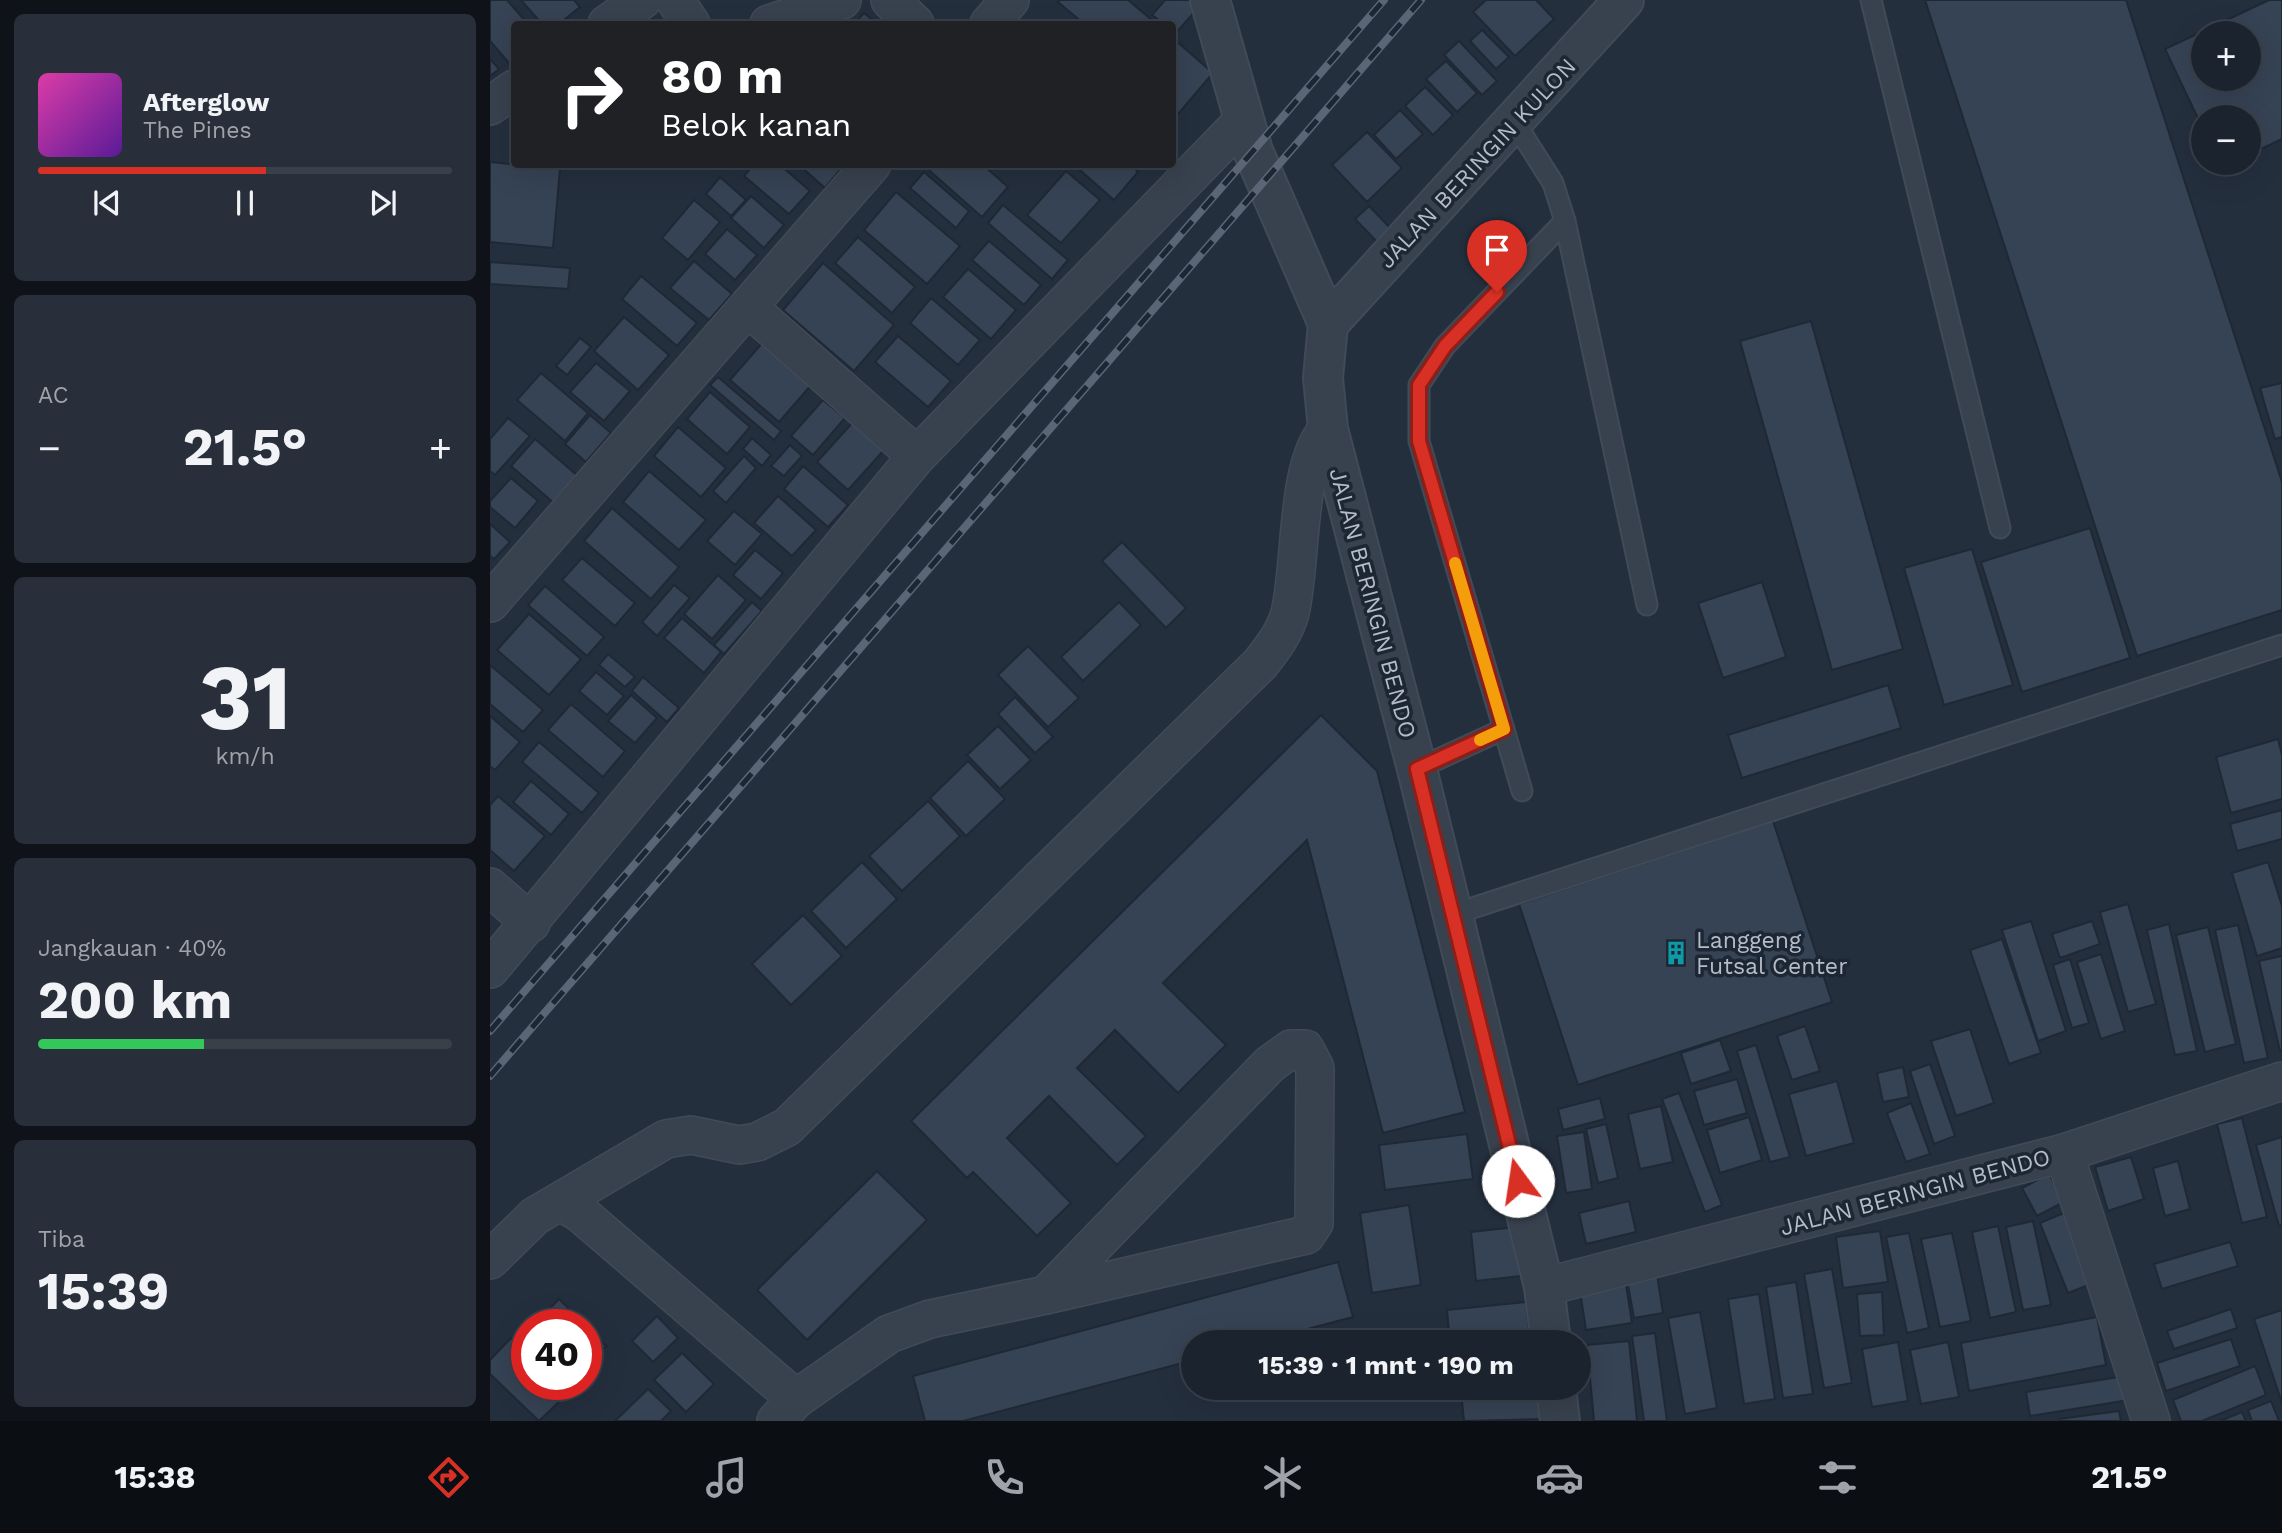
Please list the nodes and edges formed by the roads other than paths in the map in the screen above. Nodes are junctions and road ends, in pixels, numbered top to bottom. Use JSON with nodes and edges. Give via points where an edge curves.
{"nodes":[{"id":1,"x":642,"y":0,"type":"edge"},
{"id":2,"x":675,"y":0,"type":"edge"},
{"id":3,"x":842,"y":0,"type":"edge"},
{"id":4,"x":890,"y":0,"type":"edge"},
{"id":5,"x":1010,"y":0,"type":"edge"},
{"id":6,"x":1210,"y":0,"type":"edge"},
{"id":7,"x":1624,"y":0,"type":"edge"},
{"id":8,"x":1871,"y":0,"type":"edge"},
{"id":9,"x":611,"y":21,"type":"edge"},
{"id":10,"x":689,"y":21,"type":"edge"},
{"id":11,"x":778,"y":21,"type":"edge"},
{"id":12,"x":912,"y":21,"type":"edge"},
{"id":13,"x":992,"y":21,"type":"edge"},
{"id":14,"x":511,"y":91,"type":"edge"},
{"id":15,"x":490,"y":106,"type":"edge"},
{"id":16,"x":1243,"y":121,"type":"junction"},
{"id":17,"x":1515,"y":123,"type":"junction"},
{"id":18,"x":869,"y":168,"type":"edge"},
{"id":19,"x":1565,"y":221,"type":"junction"},
{"id":20,"x":749,"y":308,"type":"junction"},
{"id":21,"x":1328,"y":324,"type":"junction"},
{"id":22,"x":1328,"y":429,"type":"junction"},
{"id":23,"x":917,"y":456,"type":"junction"},
{"id":24,"x":2000,"y":528,"type":"dead end"},
{"id":25,"x":490,"y":603,"type":"edge"},
{"id":26,"x":1647,"y":605,"type":"dead end"},
{"id":27,"x":2282,"y":645,"type":"edge"},
{"id":28,"x":1504,"y":729,"type":"junction"},
{"id":29,"x":1417,"y":769,"type":"junction"},
{"id":30,"x":1522,"y":791,"type":"dead end"},
{"id":31,"x":490,"y":887,"type":"edge"},
{"id":32,"x":1451,"y":915,"type":"junction"},
{"id":33,"x":531,"y":923,"type":"junction"},
{"id":34,"x":490,"y":969,"type":"edge"},
{"id":35,"x":2282,"y":1081,"type":"edge"},
{"id":36,"x":2064,"y":1153,"type":"junction"},
{"id":37,"x":556,"y":1204,"type":"junction"},
{"id":38,"x":490,"y":1260,"type":"edge"},
{"id":39,"x":1544,"y":1287,"type":"junction"},
{"id":40,"x":1046,"y":1295,"type":"junction"},
{"id":41,"x":1549,"y":1330,"type":"edge"},
{"id":42,"x":1557,"y":1400,"type":"edge"},
{"id":43,"x":786,"y":1410,"type":"edge"},
{"id":44,"x":1560,"y":1421,"type":"edge"},
{"id":45,"x":2151,"y":1421,"type":"edge"}],
"edges":[{"from":1,"to":9,"type":"street"},
{"from":2,"to":10,"type":"street"},
{"from":3,"to":11,"type":"street"},
{"from":4,"to":12,"type":"street"},
{"from":5,"to":13,"type":"street"},
{"from":6,"to":16,"type":"street"},
{"from":7,"to":17,"type":"street","name":"JALAN BERINGIN KULON"},
{"from":8,"to":24,"type":"lane"},
{"from":14,"to":15,"type":"street"},
{"from":16,"to":21,"type":"street"},
{"from":16,"to":23,"type":"street"},
{"from":17,"to":19,"type":"lane","via":[[1553,183]]},
{"from":17,"to":21,"type":"street","name":"JALAN BERINGIN KULON"},
{"from":18,"to":20,"type":"street"},
{"from":19,"to":26,"type":"lane"},
{"from":19,"to":28,"type":"lane","via":[[1445,346],[1419,385],[1419,441]]},
{"from":20,"to":23,"type":"street"},
{"from":20,"to":25,"type":"street"},
{"from":21,"to":22,"type":"street","name":"JALAN BERINGIN BENDO","via":[[1323,378]]},
{"from":22,"to":29,"type":"street","name":"JALAN BERINGIN BENDO"},
{"from":22,"to":37,"type":"street","via":[[1311,453],[1290,614],[1260,664],[787,1127],[757,1143],[739,1145],[691,1135],[666,1139]]},
{"from":23,"to":33,"type":"street"},
{"from":27,"to":32,"type":"lane"},
{"from":28,"to":29,"type":"lane"},
{"from":28,"to":30,"type":"lane"},
{"from":29,"to":32,"type":"street","name":"JALAN BERINGIN BENDO"},
{"from":31,"to":33,"type":"street"},
{"from":32,"to":39,"type":"street","name":"JALAN BERINGIN BENDO"},
{"from":33,"to":34,"type":"street"},
{"from":35,"to":36,"type":"street","name":"JALAN BERINGIN BENDO"},
{"from":36,"to":39,"type":"street","name":"JALAN BERINGIN BENDO"},
{"from":36,"to":45,"type":"street"},
{"from":37,"to":38,"type":"street","via":[[536,1216]]},
{"from":37,"to":43,"type":"street","via":[[580,1213]]},
{"from":39,"to":41,"type":"street","name":"JALAN BERINGIN BENDO"},
{"from":40,"to":40,"type":"street","via":[[1306,1235],[1314,1223],[1315,1068],[1305,1049],[1291,1049],[1270,1064]]},
{"from":40,"to":43,"type":"street","via":[[930,1319],[889,1334]]},
{"from":42,"to":44,"type":"street"}]}
